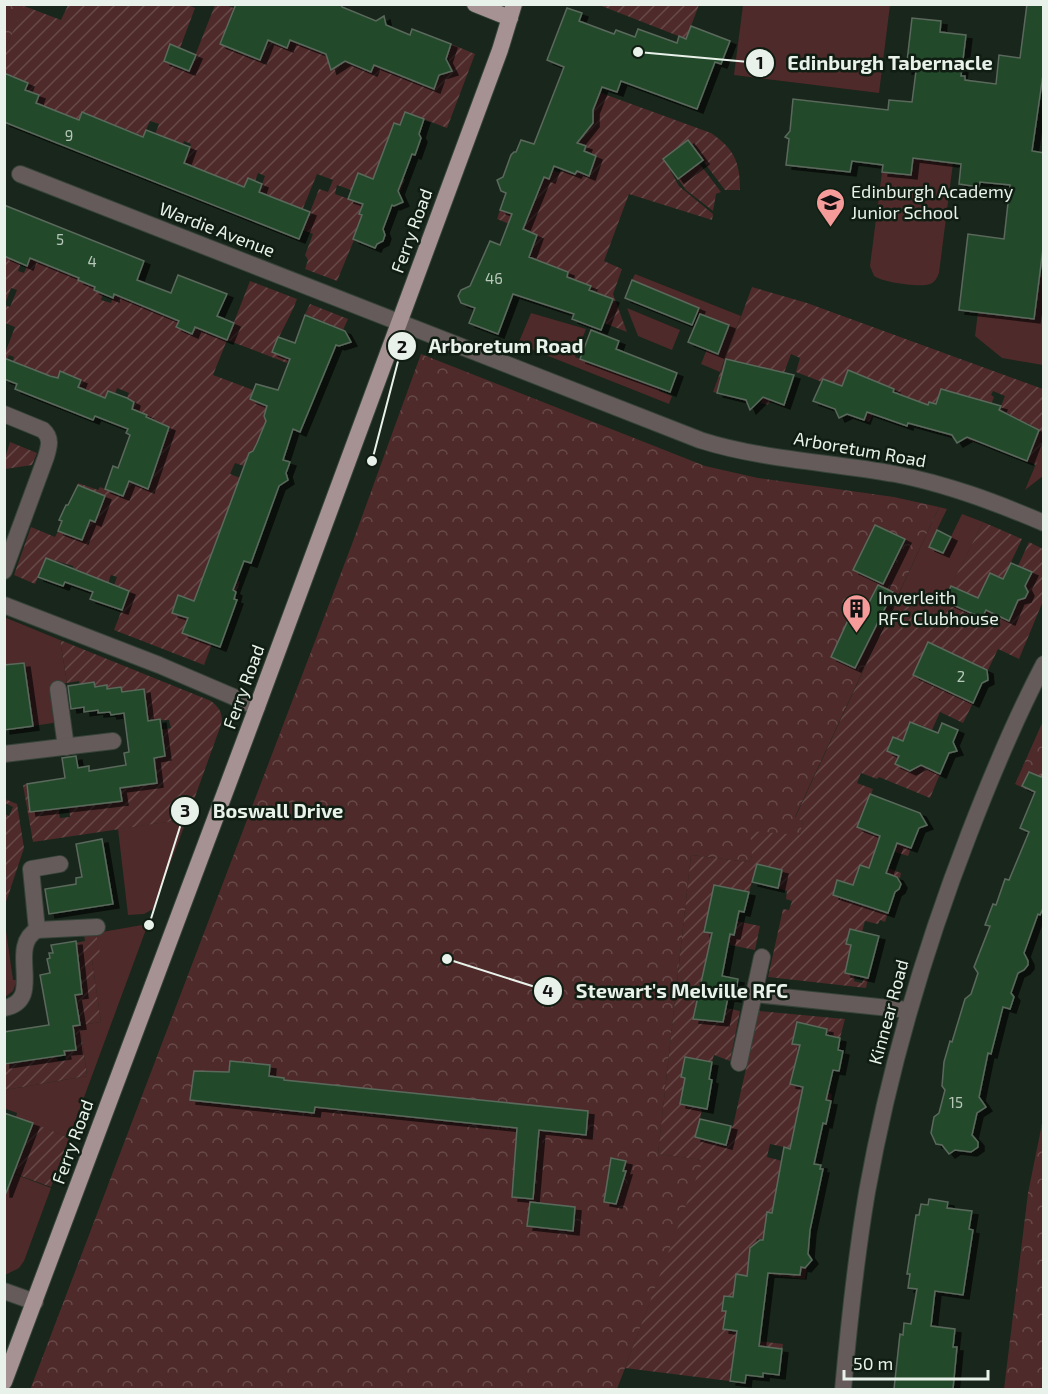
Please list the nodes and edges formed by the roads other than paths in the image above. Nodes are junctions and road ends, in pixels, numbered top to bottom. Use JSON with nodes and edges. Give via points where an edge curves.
{"nodes":[{"id":1,"x":475,"y":4,"type":"edge"},
{"id":2,"x":512,"y":11,"type":"edge"},
{"id":3,"x":20,"y":174,"type":"dead end"},
{"id":4,"x":399,"y":321,"type":"junction"},
{"id":5,"x":4,"y":414,"type":"edge"},
{"id":6,"x":1044,"y":523,"type":"edge"},
{"id":7,"x":4,"y":571,"type":"edge"},
{"id":8,"x":4,"y":604,"type":"edge"},
{"id":9,"x":1044,"y":664,"type":"edge"},
{"id":10,"x":58,"y":689,"type":"dead end"},
{"id":11,"x":258,"y":706,"type":"junction"},
{"id":12,"x":113,"y":741,"type":"dead end"},
{"id":13,"x":66,"y":747,"type":"junction"},
{"id":14,"x":4,"y":754,"type":"edge"},
{"id":15,"x":60,"y":864,"type":"dead end"},
{"id":16,"x":97,"y":927,"type":"dead end"},
{"id":17,"x":37,"y":930,"type":"junction"},
{"id":18,"x":762,"y":957,"type":"dead end"},
{"id":19,"x":754,"y":994,"type":"junction"},
{"id":20,"x":4,"y":1008,"type":"edge"},
{"id":21,"x":908,"y":1010,"type":"junction"},
{"id":22,"x":739,"y":1063,"type":"dead end"},
{"id":23,"x":4,"y":1291,"type":"edge"},
{"id":24,"x":35,"y":1302,"type":"junction"},
{"id":25,"x":4,"y":1382,"type":"edge"},
{"id":26,"x":843,"y":1389,"type":"edge"}],
"edges":[{"from":1,"to":2,"type":"main road"},
{"from":2,"to":4,"type":"main road","name":"Ferry Road"},
{"from":3,"to":4,"type":"street","name":"Wardie Avenue"},
{"from":4,"to":6,"type":"street","name":"Arboretum Road","via":[[709,443],[939,484]]},
{"from":4,"to":11,"type":"main road","name":"Ferry Road"},
{"from":5,"to":7,"type":"street","via":[[43,430],[50,442]]},
{"from":8,"to":11,"type":"street"},
{"from":9,"to":21,"type":"street","name":"Kinnear Road","via":[[977,812]]},
{"from":10,"to":13,"type":"street"},
{"from":11,"to":24,"type":"main road","name":"Ferry Road"},
{"from":12,"to":13,"type":"street"},
{"from":13,"to":14,"type":"street"},
{"from":15,"to":17,"type":"street","via":[[31,869]]},
{"from":16,"to":17,"type":"street"},
{"from":17,"to":20,"type":"street","via":[[28,936],[24,947],[24,996]]},
{"from":18,"to":19,"type":"street"},
{"from":19,"to":21,"type":"street"},
{"from":19,"to":22,"type":"street"},
{"from":21,"to":26,"type":"street","name":"Kinnear Road","via":[[868,1189]]},
{"from":23,"to":24,"type":"street"},
{"from":24,"to":25,"type":"main road","name":"Ferry Road"}]}
